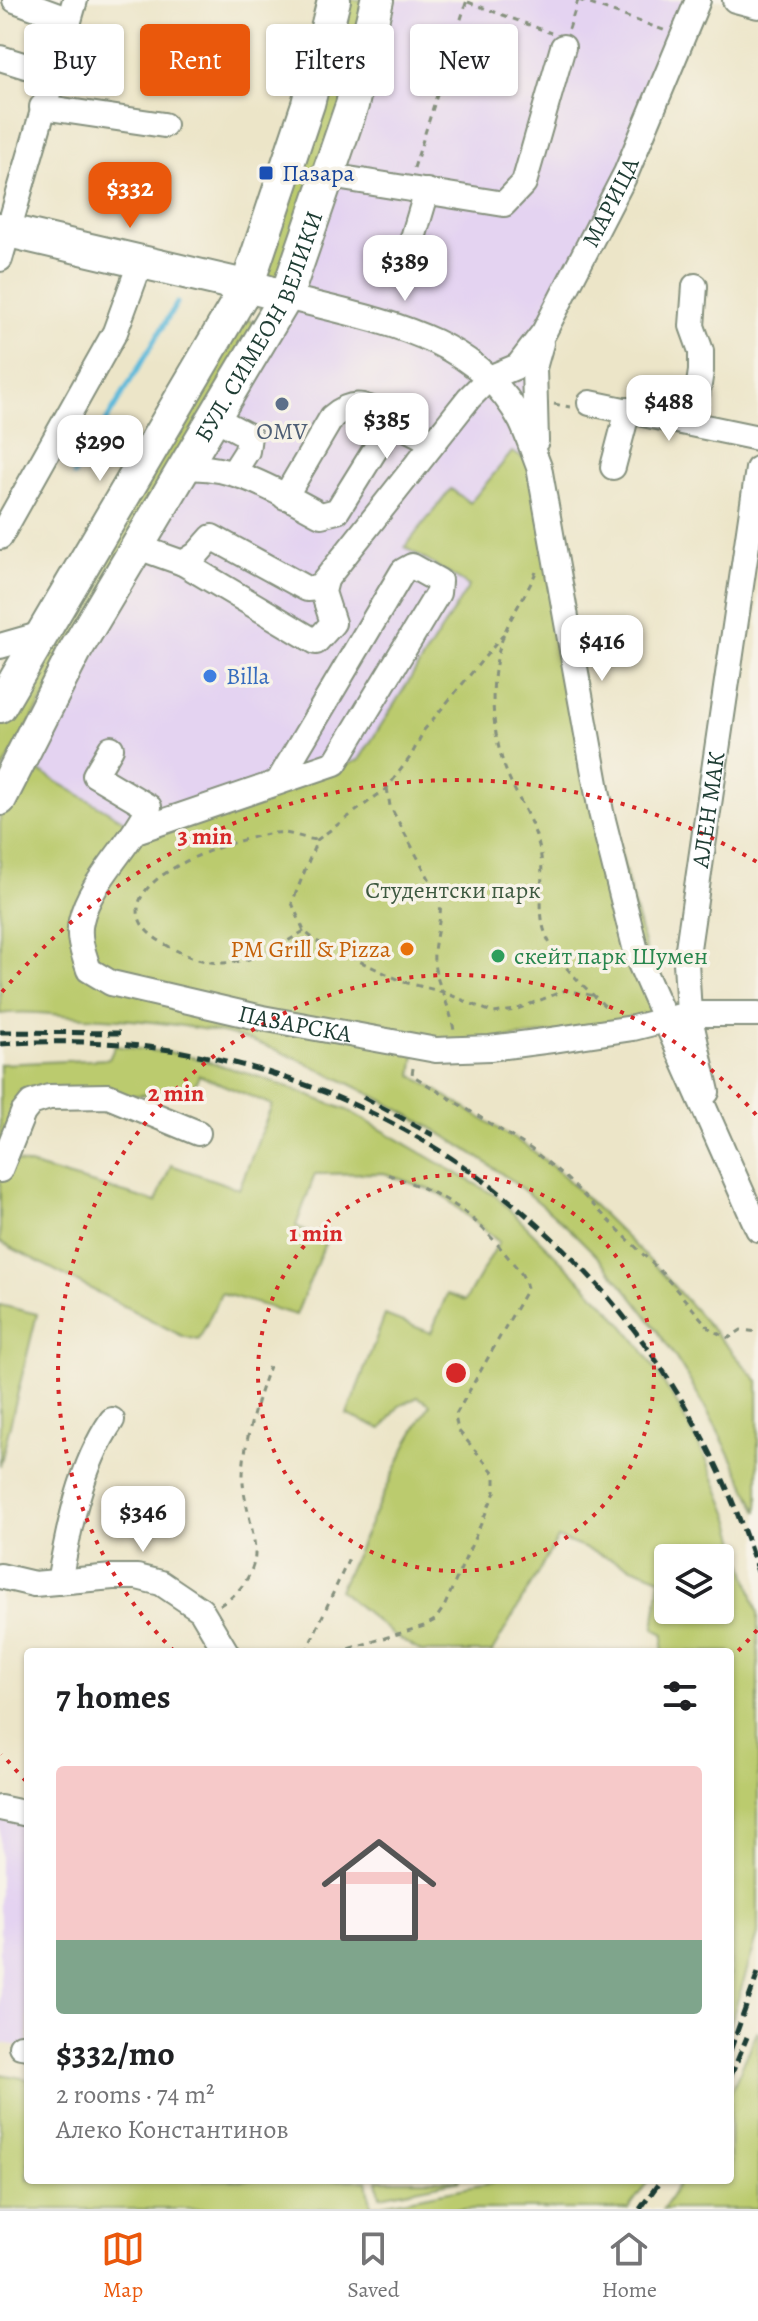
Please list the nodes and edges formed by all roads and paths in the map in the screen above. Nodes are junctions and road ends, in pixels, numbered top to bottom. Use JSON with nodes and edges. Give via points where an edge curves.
{"nodes":[{"id":1,"x":15,"y":0,"type":"edge"},
{"id":2,"x":334,"y":0,"type":"edge"},
{"id":3,"x":377,"y":0,"type":"edge"},
{"id":4,"x":578,"y":0,"type":"edge"},
{"id":5,"x":698,"y":0,"type":"edge"},
{"id":6,"x":735,"y":0,"type":"edge"},
{"id":7,"x":466,"y":1,"type":"edge"},
{"id":8,"x":758,"y":6,"type":"edge"},
{"id":9,"x":72,"y":10,"type":"edge"},
{"id":10,"x":683,"y":37,"type":"junction"},
{"id":11,"x":564,"y":43,"type":"junction"},
{"id":12,"x":0,"y":58,"type":"edge"},
{"id":13,"x":24,"y":65,"type":"edge"},
{"id":14,"x":45,"y":96,"type":"edge"},
{"id":15,"x":42,"y":107,"type":"junction"},
{"id":16,"x":164,"y":125,"type":"dead end"},
{"id":17,"x":330,"y":176,"type":"junction"},
{"id":18,"x":417,"y":190,"type":"junction"},
{"id":19,"x":413,"y":238,"type":"dead end"},
{"id":20,"x":3,"y":239,"type":"edge"},
{"id":21,"x":141,"y":261,"type":"junction"},
{"id":22,"x":247,"y":286,"type":"junction"},
{"id":23,"x":695,"y":286,"type":"dead end"},
{"id":24,"x":286,"y":297,"type":"junction"},
{"id":25,"x":544,"y":332,"type":"junction"},
{"id":26,"x":489,"y":378,"type":"junction"},
{"id":27,"x":534,"y":400,"type":"junction"},
{"id":28,"x":590,"y":403,"type":"joint"},
{"id":29,"x":628,"y":410,"type":"junction"},
{"id":30,"x":215,"y":418,"type":"junction"},
{"id":31,"x":398,"y":424,"type":"junction"},
{"id":32,"x":693,"y":424,"type":"junction"},
{"id":33,"x":758,"y":438,"type":"edge"},
{"id":34,"x":433,"y":442,"type":"junction"},
{"id":35,"x":539,"y":467,"type":"junction"},
{"id":36,"x":613,"y":467,"type":"dead end"},
{"id":37,"x":185,"y":468,"type":"junction"},
{"id":38,"x":758,"y":469,"type":"edge"},
{"id":39,"x":233,"y":473,"type":"junction"},
{"id":40,"x":285,"y":497,"type":"junction"},
{"id":41,"x":552,"y":531,"type":"junction"},
{"id":42,"x":0,"y":537,"type":"edge"},
{"id":43,"x":138,"y":547,"type":"junction"},
{"id":44,"x":183,"y":563,"type":"junction"},
{"id":45,"x":326,"y":591,"type":"junction"},
{"id":46,"x":369,"y":628,"type":"junction"},
{"id":47,"x":42,"y":634,"type":"junction"},
{"id":48,"x":504,"y":634,"type":"junction"},
{"id":49,"x":2,"y":646,"type":"edge"},
{"id":50,"x":0,"y":706,"type":"edge"},
{"id":51,"x":111,"y":748,"type":"dead end"},
{"id":52,"x":278,"y":782,"type":"junction"},
{"id":53,"x":387,"y":788,"type":"junction"},
{"id":54,"x":0,"y":799,"type":"edge"},
{"id":55,"x":139,"y":830,"type":"junction"},
{"id":56,"x":317,"y":840,"type":"junction"},
{"id":57,"x":304,"y":931,"type":"junction"},
{"id":58,"x":443,"y":992,"type":"junction"},
{"id":59,"x":595,"y":996,"type":"junction"},
{"id":60,"x":689,"y":1014,"type":"junction"},
{"id":61,"x":758,"y":1014,"type":"edge"},
{"id":62,"x":664,"y":1021,"type":"junction"},
{"id":63,"x":633,"y":1028,"type":"junction"},
{"id":64,"x":416,"y":1048,"type":"junction"},
{"id":65,"x":456,"y":1050,"type":"junction"},
{"id":66,"x":198,"y":1133,"type":"dead end"},
{"id":67,"x":720,"y":1149,"type":"junction"},
{"id":68,"x":0,"y":1170,"type":"edge"},
{"id":69,"x":384,"y":1173,"type":"dead end"},
{"id":70,"x":758,"y":1229,"type":"edge"},
{"id":71,"x":758,"y":1332,"type":"edge"},
{"id":72,"x":269,"y":1366,"type":"dead end"},
{"id":73,"x":112,"y":1420,"type":"dead end"},
{"id":74,"x":351,"y":1554,"type":"dead end"},
{"id":75,"x":0,"y":1576,"type":"edge"},
{"id":76,"x":59,"y":1582,"type":"junction"},
{"id":77,"x":201,"y":1610,"type":"junction"},
{"id":78,"x":224,"y":1648,"type":"edge"},
{"id":79,"x":308,"y":1648,"type":"edge"},
{"id":80,"x":351,"y":1648,"type":"edge"},
{"id":81,"x":0,"y":1808,"type":"edge"},
{"id":82,"x":24,"y":1813,"type":"edge"}],
"edges":[{"from":1,"to":9,"type":"street"},
{"from":2,"to":22,"type":"main road","name":"БУЛ. СИМЕОН ВЕЛИКИ","via":[[308,104]]},
{"from":3,"to":17,"type":"main road","name":"БУЛ. СИМЕОН ВЕЛИКИ"},
{"from":4,"to":10,"type":"path"},
{"from":4,"to":11,"type":"path"},
{"from":5,"to":10,"type":"street","name":"МАРИЦА"},
{"from":6,"to":8,"type":"street"},
{"from":7,"to":11,"type":"path"},
{"from":7,"to":18,"type":"path"},
{"from":10,"to":25,"type":"street","name":"МАРИЦА","via":[[626,173]]},
{"from":11,"to":18,"type":"street","via":[[524,183],[515,196],[490,205]]},
{"from":12,"to":13,"type":"street"},
{"from":14,"to":15,"type":"street"},
{"from":15,"to":16,"type":"street"},
{"from":15,"to":20,"type":"street"},
{"from":17,"to":18,"type":"street"},
{"from":17,"to":24,"type":"main road","name":"БУЛ. СИМЕОН ВЕЛИКИ"},
{"from":18,"to":19,"type":"street"},
{"from":20,"to":21,"type":"main road"},
{"from":21,"to":22,"type":"main road"},
{"from":21,"to":42,"type":"street","via":[[115,332]]},
{"from":22,"to":24,"type":"main road"},
{"from":22,"to":47,"type":"main road","name":"БУЛ. СИМЕОН ВЕЛИКИ"},
{"from":23,"to":32,"type":"street","via":[[692,326],[701,371]]},
{"from":24,"to":26,"type":"street","via":[[432,339]]},
{"from":24,"to":30,"type":"main road","name":"БУЛ. СИМЕОН ВЕЛИКИ"},
{"from":25,"to":26,"type":"street","name":"МАРИЦА","via":[[518,366]]},
{"from":25,"to":27,"type":"street","via":[[534,368]]},
{"from":26,"to":34,"type":"street","name":"МАРИЦА"},
{"from":26,"to":35,"type":"street","via":[[522,422]]},
{"from":27,"to":28,"type":"path","via":[[588,410]]},
{"from":27,"to":35,"type":"street"},
{"from":28,"to":29,"type":"street"},
{"from":29,"to":32,"type":"street"},
{"from":29,"to":36,"type":"street"},
{"from":30,"to":37,"type":"main road","name":"БУЛ. СИМЕОН ВЕЛИКИ"},
{"from":30,"to":39,"type":"street","via":[[249,436],[247,451]]},
{"from":31,"to":34,"type":"street"},
{"from":31,"to":40,"type":"street","via":[[380,437],[337,511],[321,515]]},
{"from":31,"to":40,"type":"street","via":[[362,405],[342,408]]},
{"from":32,"to":33,"type":"street"},
{"from":34,"to":45,"type":"street","name":"МАРИЦА"},
{"from":35,"to":41,"type":"street"},
{"from":37,"to":39,"type":"street","via":[[205,466]]},
{"from":37,"to":43,"type":"main road","name":"БУЛ. СИМЕОН ВЕЛИКИ"},
{"from":38,"to":60,"type":"street","name":"АЛЕН МАК","via":[[686,962]]},
{"from":39,"to":40,"type":"street"},
{"from":41,"to":48,"type":"path","via":[[530,588]]},
{"from":41,"to":62,"type":"street","via":[[617,886],[638,959]]},
{"from":43,"to":44,"type":"street"},
{"from":43,"to":54,"type":"main road","name":"БУЛ. СИМЕОН ВЕЛИКИ","via":[[75,651]]},
{"from":44,"to":45,"type":"street","via":[[212,537],[307,589]]},
{"from":44,"to":45,"type":"street","via":[[316,642],[333,623]]},
{"from":45,"to":46,"type":"street"},
{"from":46,"to":52,"type":"street"},
{"from":46,"to":52,"type":"street","via":[[403,571],[412,566],[439,581],[438,593],[335,763]]},
{"from":47,"to":49,"type":"street"},
{"from":47,"to":50,"type":"main road","name":"БУЛ. СИМЕОН ВЕЛИКИ"},
{"from":48,"to":53,"type":"path","via":[[424,730]]},
{"from":48,"to":59,"type":"path","via":[[495,664],[495,727],[504,765],[540,849],[542,922],[559,957]]},
{"from":51,"to":55,"type":"street","via":[[95,775],[149,807]]},
{"from":52,"to":55,"type":"street"},
{"from":53,"to":56,"type":"path"},
{"from":53,"to":58,"type":"path","via":[[390,806],[440,899],[434,950]]},
{"from":55,"to":64,"type":"street","name":"ПАЗАРСКА","via":[[91,896],[80,921],[80,944],[89,970],[111,983]]},
{"from":56,"to":57,"type":"path","via":[[292,903]]},
{"from":56,"to":57,"type":"path","via":[[279,832],[237,842],[159,875],[145,888],[138,909],[151,936],[217,966],[270,953]]},
{"from":57,"to":58,"type":"path","via":[[404,982]]},
{"from":58,"to":59,"type":"path","via":[[494,1013],[566,990]]},
{"from":58,"to":65,"type":"path"},
{"from":59,"to":63,"type":"path"},
{"from":60,"to":61,"type":"street","name":"ПАЗАРСКА"},
{"from":60,"to":62,"type":"street","name":"ПАЗАРСКА"},
{"from":60,"to":67,"type":"street","name":"АЛЕН МАК"},
{"from":62,"to":63,"type":"street","name":"ПАЗАРСКА"},
{"from":62,"to":67,"type":"street"},
{"from":63,"to":65,"type":"street","name":"ПАЗАРСКА"},
{"from":64,"to":65,"type":"street","name":"ПАЗАРСКА"},
{"from":64,"to":71,"type":"path","via":[[412,1075],[531,1149],[564,1176],[711,1330],[722,1338],[741,1330]]},
{"from":66,"to":68,"type":"street","via":[[108,1096],[49,1097],[31,1103],[23,1113]]},
{"from":67,"to":70,"type":"street"},
{"from":69,"to":80,"type":"path","via":[[441,1194],[473,1218],[499,1243],[527,1289],[455,1416],[458,1430],[495,1474],[495,1492],[444,1607],[424,1626]]},
{"from":72,"to":77,"type":"path","via":[[243,1477],[254,1563],[231,1598]]},
{"from":73,"to":76,"type":"street","via":[[93,1448]]},
{"from":74,"to":79,"type":"path"},
{"from":75,"to":76,"type":"street","via":[[34,1584]]},
{"from":76,"to":77,"type":"street","via":[[137,1577],[161,1583]]},
{"from":77,"to":78,"type":"street"},
{"from":81,"to":82,"type":"street"}]}
